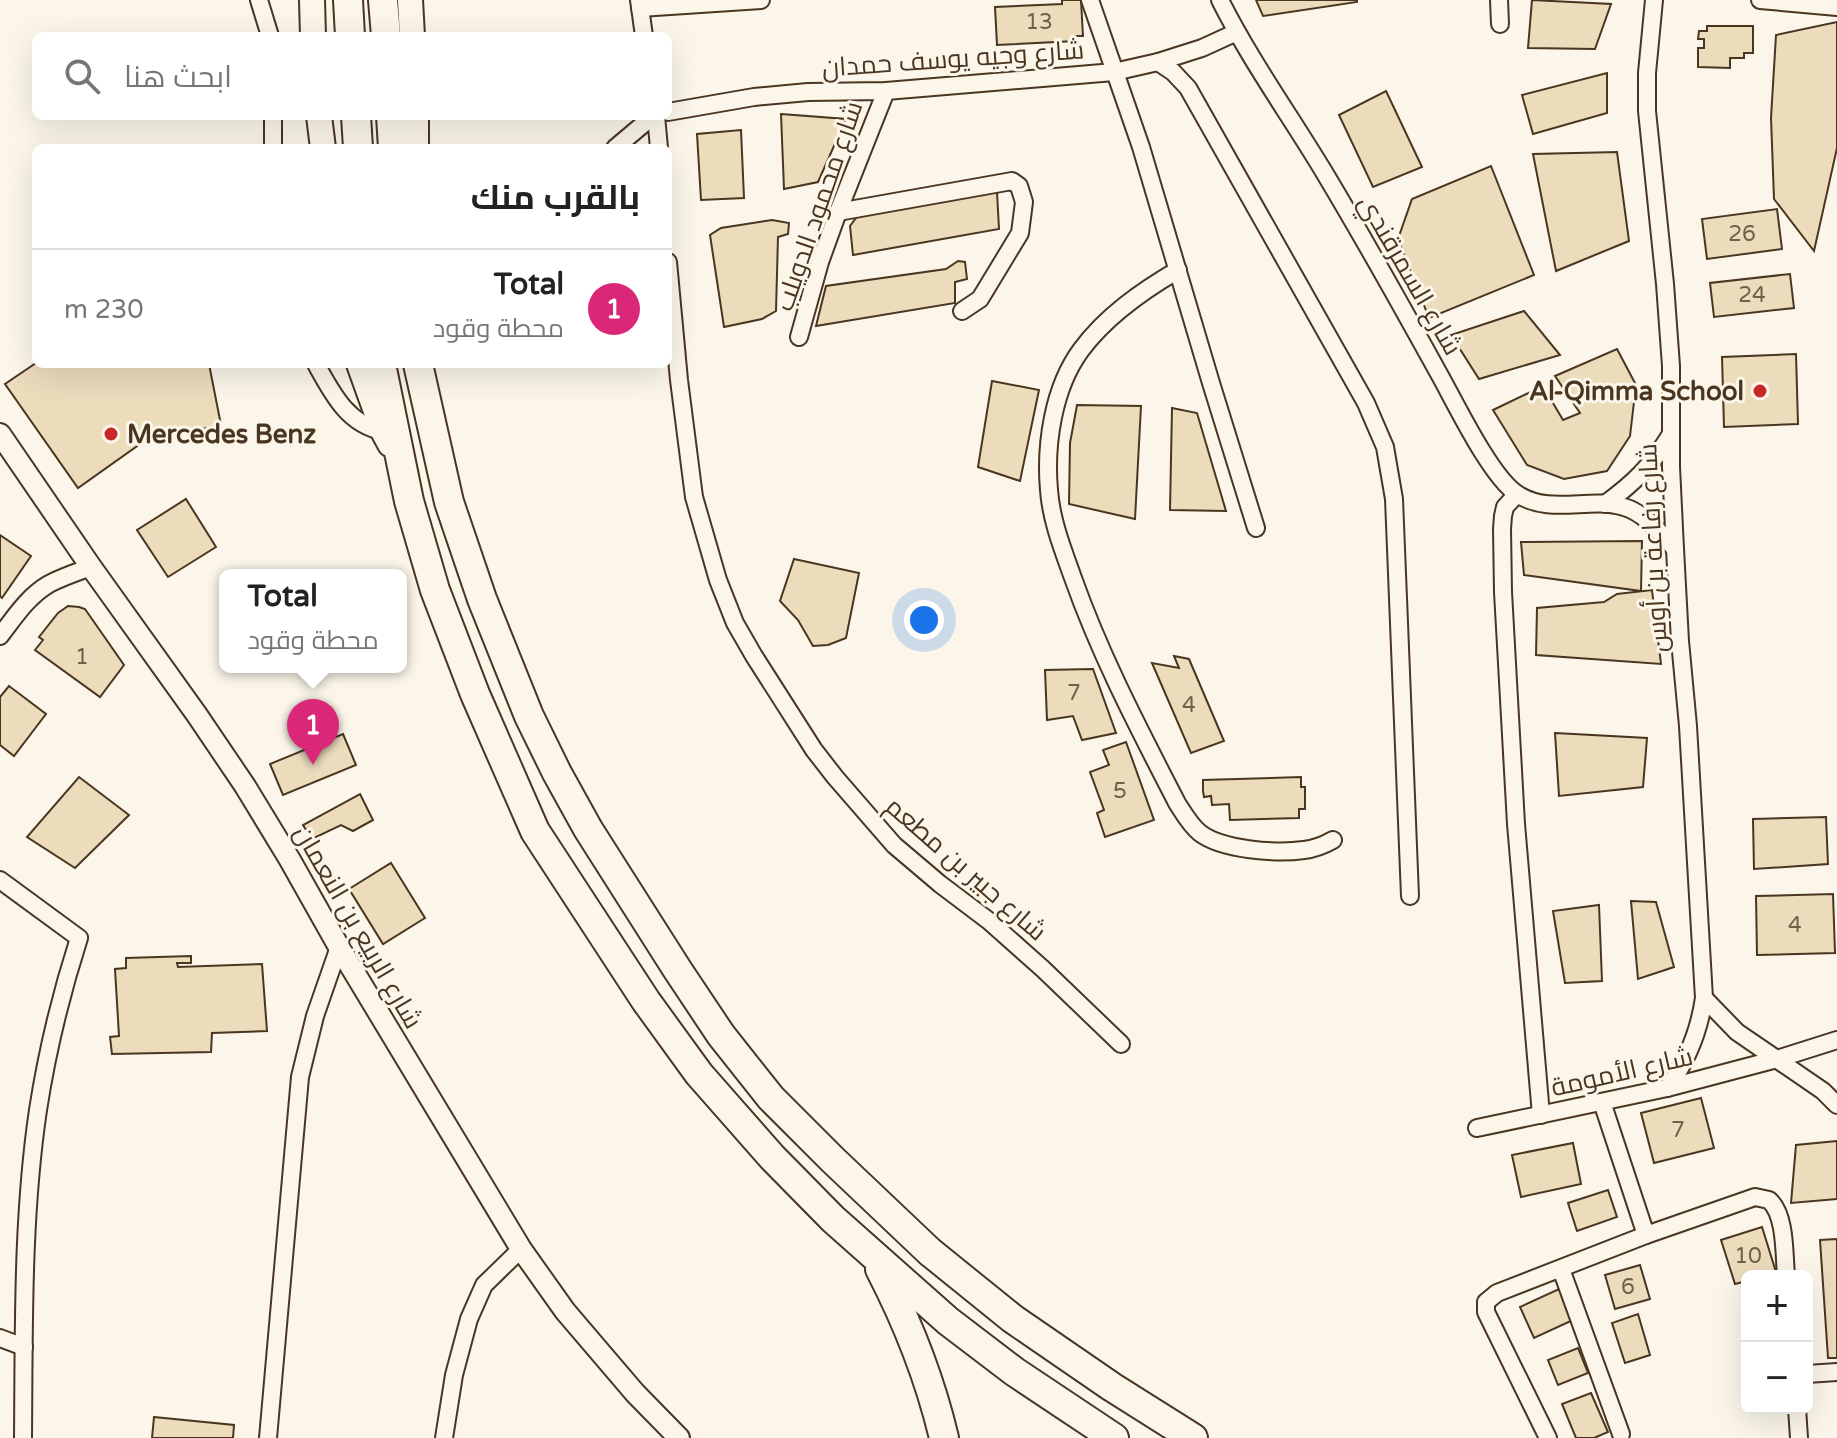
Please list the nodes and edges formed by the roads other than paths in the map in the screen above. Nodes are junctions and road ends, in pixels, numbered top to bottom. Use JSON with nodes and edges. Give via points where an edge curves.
{"nodes":[{"id":1,"x":259,"y":0,"type":"edge"},
{"id":2,"x":312,"y":0,"type":"edge"},
{"id":3,"x":348,"y":0,"type":"edge"},
{"id":4,"x":383,"y":0,"type":"edge"},
{"id":5,"x":410,"y":0,"type":"edge"},
{"id":6,"x":761,"y":0,"type":"edge"},
{"id":7,"x":1090,"y":0,"type":"edge"},
{"id":8,"x":1220,"y":0,"type":"edge"},
{"id":9,"x":1499,"y":0,"type":"edge"},
{"id":10,"x":1654,"y":0,"type":"edge"},
{"id":11,"x":1760,"y":0,"type":"edge"},
{"id":12,"x":640,"y":4,"type":"edge"},
{"id":13,"x":1837,"y":7,"type":"edge"},
{"id":14,"x":1500,"y":24,"type":"dead end"},
{"id":15,"x":269,"y":32,"type":"edge"},
{"id":16,"x":313,"y":32,"type":"edge"},
{"id":17,"x":350,"y":32,"type":"edge"},
{"id":18,"x":386,"y":32,"type":"edge"},
{"id":19,"x":412,"y":32,"type":"edge"},
{"id":20,"x":644,"y":32,"type":"edge"},
{"id":21,"x":1237,"y":32,"type":"junction"},
{"id":22,"x":1158,"y":62,"type":"junction"},
{"id":23,"x":1114,"y":72,"type":"junction"},
{"id":24,"x":886,"y":91,"type":"junction"},
{"id":25,"x":672,"y":111,"type":"edge"},
{"id":26,"x":273,"y":120,"type":"edge"},
{"id":27,"x":320,"y":120,"type":"edge"},
{"id":28,"x":356,"y":120,"type":"edge"},
{"id":29,"x":391,"y":120,"type":"edge"},
{"id":30,"x":416,"y":120,"type":"edge"},
{"id":31,"x":649,"y":120,"type":"edge"},
{"id":32,"x":655,"y":120,"type":"edge"},
{"id":33,"x":273,"y":144,"type":"edge"},
{"id":34,"x":322,"y":144,"type":"edge"},
{"id":35,"x":358,"y":144,"type":"edge"},
{"id":36,"x":393,"y":144,"type":"edge"},
{"id":37,"x":416,"y":144,"type":"edge"},
{"id":38,"x":620,"y":144,"type":"edge"},
{"id":39,"x":658,"y":144,"type":"edge"},
{"id":40,"x":838,"y":212,"type":"junction"},
{"id":41,"x":1178,"y":270,"type":"junction"},
{"id":42,"x":672,"y":305,"type":"edge"},
{"id":43,"x":962,"y":311,"type":"dead end"},
{"id":44,"x":799,"y":337,"type":"dead end"},
{"id":45,"x":319,"y":368,"type":"edge"},
{"id":46,"x":360,"y":368,"type":"edge"},
{"id":47,"x":382,"y":368,"type":"edge"},
{"id":48,"x":419,"y":368,"type":"edge"},
{"id":49,"x":383,"y":431,"type":"junction"},
{"id":50,"x":1672,"y":433,"type":"junction"},
{"id":51,"x":0,"y":434,"type":"edge"},
{"id":52,"x":401,"y":464,"type":"junction"},
{"id":53,"x":1517,"y":494,"type":"junction"},
{"id":54,"x":1605,"y":504,"type":"junction"},
{"id":55,"x":1256,"y":528,"type":"dead end"},
{"id":56,"x":1675,"y":549,"type":"junction"},
{"id":57,"x":91,"y":567,"type":"junction"},
{"id":58,"x":0,"y":636,"type":"edge"},
{"id":59,"x":1333,"y":840,"type":"dead end"},
{"id":60,"x":0,"y":880,"type":"edge"},
{"id":61,"x":1410,"y":896,"type":"dead end"},
{"id":62,"x":339,"y":947,"type":"junction"},
{"id":63,"x":1704,"y":998,"type":"junction"},
{"id":64,"x":1837,"y":1040,"type":"edge"},
{"id":65,"x":1121,"y":1044,"type":"dead end"},
{"id":66,"x":1777,"y":1059,"type":"junction"},
{"id":67,"x":1667,"y":1088,"type":"junction"},
{"id":68,"x":1602,"y":1102,"type":"junction"},
{"id":69,"x":1837,"y":1105,"type":"edge"},
{"id":70,"x":1541,"y":1115,"type":"junction"},
{"id":71,"x":1477,"y":1128,"type":"dead end"},
{"id":72,"x":1646,"y":1235,"type":"junction"},
{"id":73,"x":521,"y":1249,"type":"junction"},
{"id":74,"x":872,"y":1254,"type":"junction"},
{"id":75,"x":1561,"y":1269,"type":"junction"},
{"id":76,"x":1785,"y":1270,"type":"edge"},
{"id":77,"x":0,"y":1338,"type":"edge"},
{"id":78,"x":24,"y":1347,"type":"junction"},
{"id":79,"x":1837,"y":1372,"type":"edge"},
{"id":80,"x":1813,"y":1374,"type":"edge"},
{"id":81,"x":1797,"y":1414,"type":"edge"},
{"id":82,"x":1621,"y":1434,"type":"dead end"},
{"id":83,"x":23,"y":1438,"type":"edge"},
{"id":84,"x":268,"y":1438,"type":"edge"},
{"id":85,"x":444,"y":1438,"type":"edge"},
{"id":86,"x":679,"y":1438,"type":"edge"},
{"id":87,"x":944,"y":1438,"type":"edge"},
{"id":88,"x":1114,"y":1438,"type":"edge"},
{"id":89,"x":1193,"y":1438,"type":"edge"},
{"id":90,"x":1548,"y":1438,"type":"edge"},
{"id":91,"x":1799,"y":1438,"type":"edge"}],
"edges":[{"from":1,"to":15,"type":"street"},
{"from":2,"to":16,"type":"main road"},
{"from":3,"to":17,"type":"highway"},
{"from":4,"to":18,"type":"highway"},
{"from":5,"to":19,"type":"main road"},
{"from":6,"to":12,"type":"street"},
{"from":7,"to":23,"type":"street"},
{"from":8,"to":21,"type":"street","name":"شارع السمرقندي"},
{"from":9,"to":14,"type":"street"},
{"from":10,"to":50,"type":"street","name":"شارع رفاعة بن أوس","via":[[1647,111],[1668,325]]},
{"from":11,"to":13,"type":"street"},
{"from":12,"to":20,"type":"street"},
{"from":21,"to":22,"type":"street","name":"شارع وجيه يوسف حمدان"},
{"from":21,"to":53,"type":"street","name":"شارع السمرقندي","via":[[1474,436]]},
{"from":22,"to":23,"type":"street","name":"شارع وجيه يوسف حمدان"},
{"from":22,"to":61,"type":"street","via":[[1188,88],[1366,403],[1385,447],[1394,499]]},
{"from":23,"to":24,"type":"street","name":"شارع وجيه يوسف حمدان"},
{"from":23,"to":41,"type":"street"},
{"from":24,"to":25,"type":"street","name":"شارع وجيه يوسف حمدان","via":[[781,94]]},
{"from":24,"to":40,"type":"street","name":"شارع محمود الدويلب"},
{"from":26,"to":33,"type":"street"},
{"from":27,"to":34,"type":"main road"},
{"from":28,"to":35,"type":"highway"},
{"from":29,"to":36,"type":"highway"},
{"from":30,"to":37,"type":"main road"},
{"from":31,"to":38,"type":"street"},
{"from":32,"to":39,"type":"street"},
{"from":40,"to":43,"type":"street","via":[[1012,181],[1019,186],[1024,202],[1020,233],[980,299]]},
{"from":40,"to":44,"type":"street","name":"شارع محمود الدويلب"},
{"from":41,"to":55,"type":"street"},
{"from":41,"to":59,"type":"street","via":[[1100,328],[1079,352],[1064,382],[1048,455],[1055,525],[1126,706],[1190,822],[1221,844],[1244,848],[1306,850]]},
{"from":42,"to":65,"type":"street","name":"شارع جبير بن مطعم","via":[[694,497],[718,580],[754,656],[814,750],[894,845],[998,928]]},
{"from":45,"to":49,"type":"street","via":[[347,413],[363,426]]},
{"from":46,"to":49,"type":"main road"},
{"from":47,"to":52,"type":"highway"},
{"from":48,"to":89,"type":"highway","via":[[453,514],[529,716],[588,829],[721,1035],[771,1098],[930,1252],[1013,1319]]},
{"from":49,"to":52,"type":"main road"},
{"from":50,"to":54,"type":"street","via":[[1651,465]]},
{"from":50,"to":56,"type":"street","name":"شارع رفاعة بن أوس"},
{"from":51,"to":57,"type":"street","name":"شارع الربيع بن النعمان"},
{"from":52,"to":74,"type":"highway","via":[[445,616],[535,831],[699,1074],[772,1157]]},
{"from":53,"to":54,"type":"street","via":[[1548,505]]},
{"from":53,"to":70,"type":"street","via":[[1503,516],[1503,592]]},
{"from":54,"to":56,"type":"street","via":[[1641,515]]},
{"from":56,"to":63,"type":"street","name":"شارع رفاعة بن أوس"},
{"from":57,"to":58,"type":"street","via":[[41,589]]},
{"from":57,"to":62,"type":"street","name":"شارع الربيع بن النعمان","via":[[238,775]]},
{"from":60,"to":78,"type":"street","via":[[79,938],[63,987],[38,1109],[28,1199]]},
{"from":62,"to":73,"type":"street","name":"شارع الربيع بن النعمان"},
{"from":62,"to":84,"type":"street","via":[[300,1077]]},
{"from":63,"to":66,"type":"street","via":[[1737,1032]]},
{"from":63,"to":67,"type":"street","name":"شارع رفاعة بن أوس","via":[[1692,1046]]},
{"from":64,"to":66,"type":"street","name":"شارع الأمومة"},
{"from":66,"to":67,"type":"street","name":"شارع الأمومة"},
{"from":66,"to":69,"type":"street"},
{"from":67,"to":68,"type":"street","name":"شارع الأمومة"},
{"from":68,"to":70,"type":"street","name":"شارع الأمومة"},
{"from":68,"to":72,"type":"street"},
{"from":70,"to":71,"type":"street","name":"شارع الأمومة"},
{"from":72,"to":75,"type":"street"},
{"from":72,"to":76,"type":"street","via":[[1749,1198],[1765,1198],[1781,1219]]},
{"from":73,"to":85,"type":"street","via":[[484,1285],[469,1319]]},
{"from":73,"to":86,"type":"street","name":"شارع الربيع بن النعمان","via":[[565,1311]]},
{"from":74,"to":87,"type":"highway","via":[[911,1334]]},
{"from":74,"to":88,"type":"highway","via":[[1015,1372]]},
{"from":75,"to":82,"type":"street"},
{"from":75,"to":90,"type":"street","via":[[1497,1293],[1485,1306]]},
{"from":77,"to":78,"type":"street"},
{"from":78,"to":83,"type":"street"},
{"from":79,"to":80,"type":"street"},
{"from":81,"to":91,"type":"street"}]}
